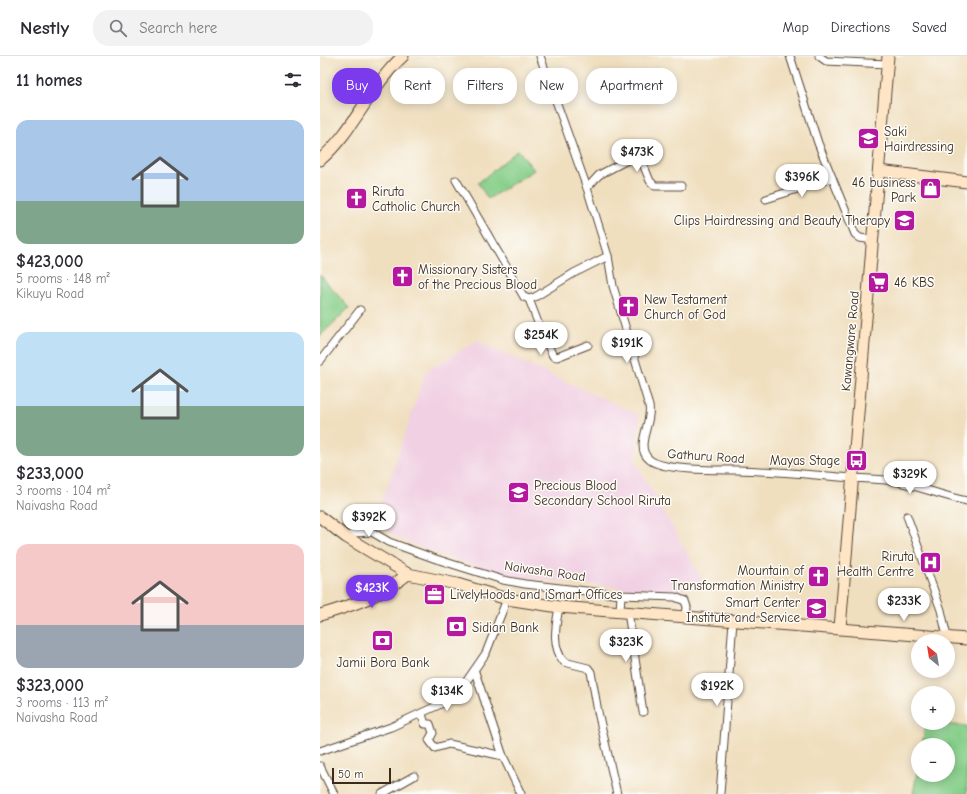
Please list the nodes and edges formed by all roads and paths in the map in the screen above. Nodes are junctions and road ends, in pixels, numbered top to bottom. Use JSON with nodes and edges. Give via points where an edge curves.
{"nodes":[{"id":1,"x":403,"y":56,"type":"edge"},
{"id":2,"x":540,"y":56,"type":"edge"},
{"id":3,"x":790,"y":56,"type":"edge"},
{"id":4,"x":820,"y":56,"type":"edge"},
{"id":5,"x":888,"y":60,"type":"edge"},
{"id":6,"x":320,"y":160,"type":"edge"},
{"id":7,"x":879,"y":171,"type":"junction"},
{"id":8,"x":832,"y":178,"type":"junction"},
{"id":9,"x":456,"y":180,"type":"dead end"},
{"id":10,"x":967,"y":182,"type":"edge"},
{"id":11,"x":681,"y":186,"type":"dead end"},
{"id":12,"x":587,"y":188,"type":"junction"},
{"id":13,"x":766,"y":199,"type":"dead end"},
{"id":14,"x":873,"y":240,"type":"junction"},
{"id":15,"x":608,"y":256,"type":"junction"},
{"id":16,"x":529,"y":299,"type":"junction"},
{"id":17,"x":360,"y":310,"type":"dead end"},
{"id":18,"x":588,"y":345,"type":"dead end"},
{"id":19,"x":320,"y":361,"type":"edge"},
{"id":20,"x":853,"y":478,"type":"junction"},
{"id":21,"x":967,"y":501,"type":"edge"},
{"id":22,"x":907,"y":516,"type":"dead end"},
{"id":23,"x":320,"y":517,"type":"edge"},
{"id":24,"x":346,"y":537,"type":"junction"},
{"id":25,"x":408,"y":574,"type":"junction"},
{"id":26,"x":621,"y":595,"type":"junction"},
{"id":27,"x":507,"y":599,"type":"junction"},
{"id":28,"x":559,"y":607,"type":"junction"},
{"id":29,"x":624,"y":611,"type":"junction"},
{"id":30,"x":320,"y":615,"type":"edge"},
{"id":31,"x":686,"y":617,"type":"junction"},
{"id":32,"x":734,"y":622,"type":"junction"},
{"id":33,"x":840,"y":628,"type":"junction"},
{"id":34,"x":911,"y":634,"type":"edge"},
{"id":35,"x":946,"y":634,"type":"edge"},
{"id":36,"x":955,"y":638,"type":"edge"},
{"id":37,"x":967,"y":639,"type":"edge"},
{"id":38,"x":475,"y":672,"type":"junction"},
{"id":39,"x":643,"y":712,"type":"dead end"},
{"id":40,"x":422,"y":714,"type":"junction"},
{"id":41,"x":320,"y":752,"type":"edge"},
{"id":42,"x":503,"y":756,"type":"junction"},
{"id":43,"x":320,"y":766,"type":"edge"},
{"id":44,"x":414,"y":776,"type":"dead end"},
{"id":45,"x":334,"y":794,"type":"edge"},
{"id":46,"x":382,"y":794,"type":"edge"},
{"id":47,"x":521,"y":794,"type":"edge"},
{"id":48,"x":617,"y":794,"type":"edge"},
{"id":49,"x":720,"y":794,"type":"edge"}],
"edges":[{"from":1,"to":6,"type":"main road","via":[[378,82],[332,150]]},
{"from":2,"to":12,"type":"street","name":"Gathuru Road"},
{"from":3,"to":8,"type":"street","via":[[818,144]]},
{"from":4,"to":5,"type":"street","via":[[826,61]]},
{"from":5,"to":7,"type":"main road","name":"Kawangware Road"},
{"from":7,"to":10,"type":"main road"},
{"from":7,"to":14,"type":"main road","name":"Kawangware Road"},
{"from":8,"to":13,"type":"street"},
{"from":8,"to":14,"type":"street","via":[[855,234],[860,238]]},
{"from":9,"to":16,"type":"street","via":[[518,288],[524,297]]},
{"from":11,"to":12,"type":"street","via":[[655,186],[650,181],[641,159],[635,156],[599,175]]},
{"from":12,"to":15,"type":"street","name":"Gathuru Road"},
{"from":14,"to":20,"type":"main road","name":"Kawangware Road"},
{"from":15,"to":16,"type":"street"},
{"from":15,"to":20,"type":"street","name":"Gathuru Road","via":[[613,286],[649,406],[650,418],[643,441],[644,454],[650,460],[658,464],[700,470],[795,472]]},
{"from":16,"to":18,"type":"street","via":[[553,356],[557,357]]},
{"from":17,"to":19,"type":"street"},
{"from":20,"to":21,"type":"street","name":"Gathuru Road","via":[[894,481]]},
{"from":20,"to":33,"type":"main road","name":"Kawangware Road"},
{"from":22,"to":35,"type":"street","via":[[941,610]]},
{"from":23,"to":24,"type":"main road"},
{"from":24,"to":25,"type":"main road"},
{"from":24,"to":26,"type":"street","name":"Naivasha Road","via":[[354,533],[372,532],[396,544],[502,580]]},
{"from":25,"to":27,"type":"main road","via":[[457,584]]},
{"from":25,"to":30,"type":"main road","via":[[382,593],[343,609]]},
{"from":26,"to":29,"type":"street"},
{"from":26,"to":31,"type":"street","name":"Naivasha Road","via":[[675,597],[685,601]]},
{"from":27,"to":28,"type":"main road"},
{"from":27,"to":38,"type":"street","via":[[486,654]]},
{"from":28,"to":29,"type":"main road"},
{"from":28,"to":48,"type":"street","via":[[555,631],[556,645],[564,662],[588,668],[591,672]]},
{"from":29,"to":31,"type":"main road"},
{"from":29,"to":39,"type":"street"},
{"from":31,"to":32,"type":"main road"},
{"from":32,"to":33,"type":"main road"},
{"from":32,"to":49,"type":"street"},
{"from":33,"to":34,"type":"main road"},
{"from":36,"to":37,"type":"main road"},
{"from":38,"to":40,"type":"street","via":[[459,692]]},
{"from":38,"to":42,"type":"street"},
{"from":40,"to":41,"type":"street"},
{"from":40,"to":42,"type":"street","via":[[425,724],[430,724],[433,733],[429,740],[435,748],[449,744]]},
{"from":42,"to":47,"type":"street"},
{"from":43,"to":45,"type":"street"},
{"from":44,"to":46,"type":"street"}]}
